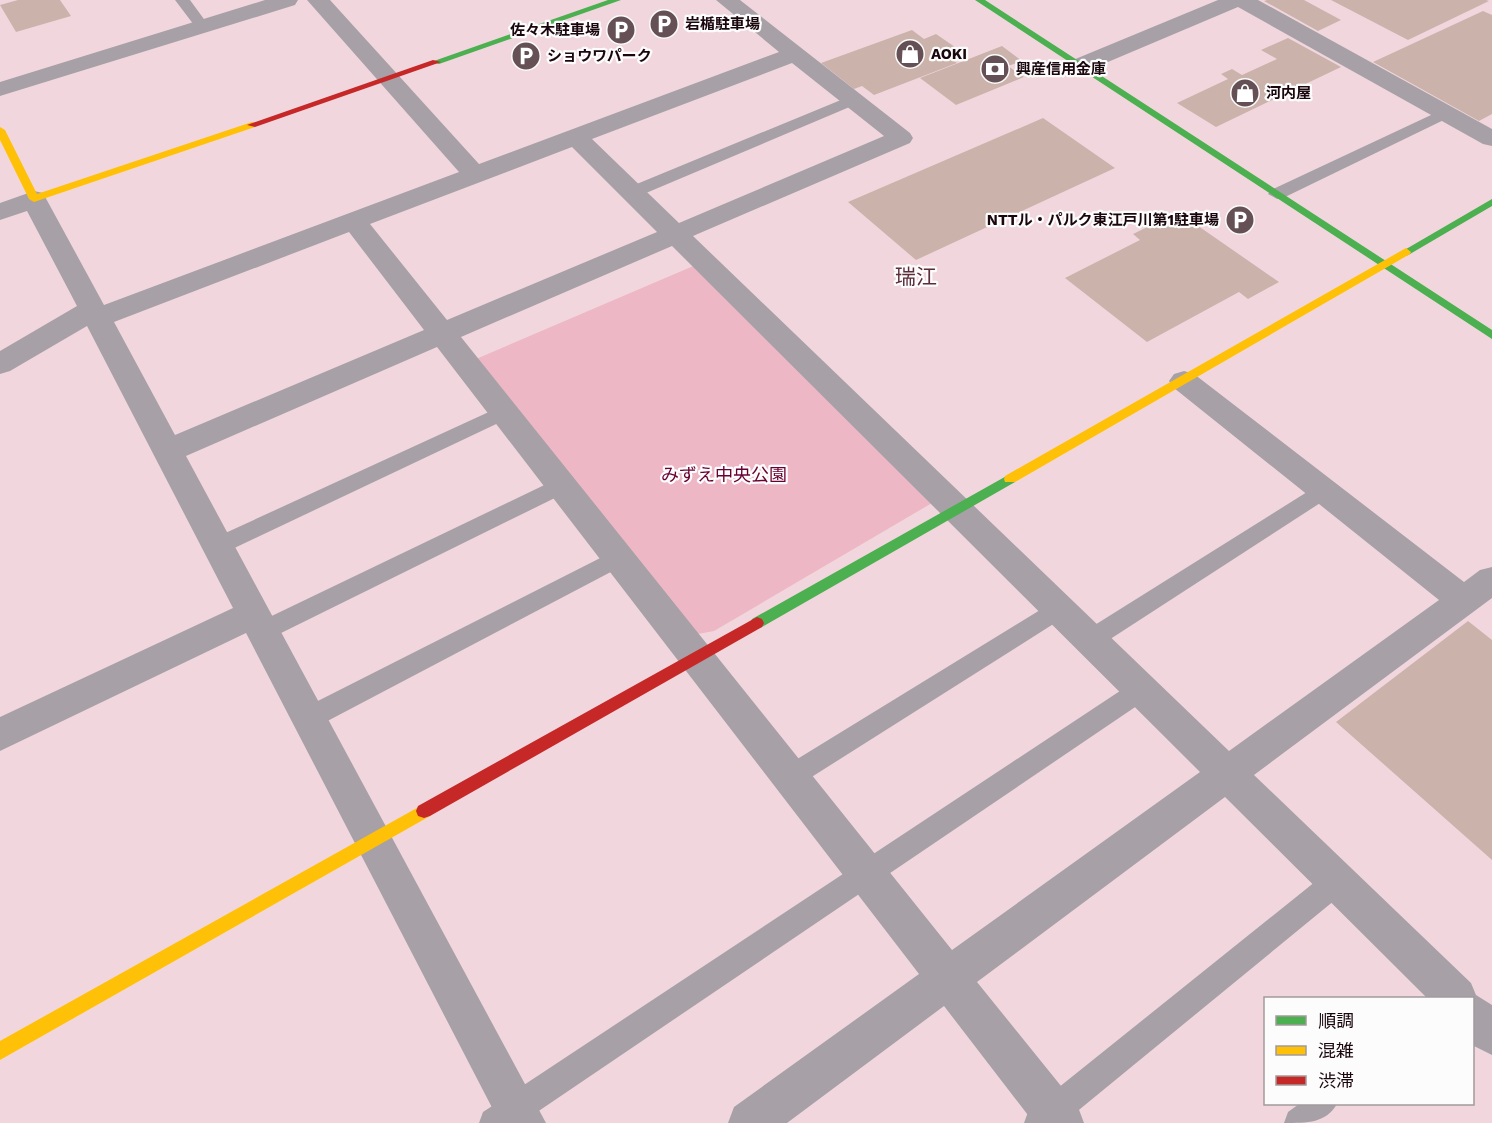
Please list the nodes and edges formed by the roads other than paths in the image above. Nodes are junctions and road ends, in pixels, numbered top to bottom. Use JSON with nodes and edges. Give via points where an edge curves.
{"nodes":[{"id":1,"x":182,"y":0,"type":"edge"},
{"id":2,"x":287,"y":0,"type":"edge"},
{"id":3,"x":318,"y":0,"type":"edge"},
{"id":4,"x":617,"y":0,"type":"edge"},
{"id":5,"x":727,"y":0,"type":"edge"},
{"id":6,"x":979,"y":0,"type":"edge"},
{"id":7,"x":1236,"y":0,"type":"edge"},
{"id":8,"x":1242,"y":0,"type":"edge"},
{"id":9,"x":202,"y":26,"type":"junction"},
{"id":10,"x":795,"y":54,"type":"junction"},
{"id":11,"x":1081,"y":65,"type":"junction"},
{"id":12,"x":388,"y":78,"type":"junction"},
{"id":13,"x":0,"y":89,"type":"edge"},
{"id":14,"x":854,"y":100,"type":"junction"},
{"id":15,"x":1446,"y":113,"type":"junction"},
{"id":16,"x":0,"y":130,"type":"edge"},
{"id":17,"x":576,"y":137,"type":"junction"},
{"id":18,"x":1492,"y":139,"type":"edge"},
{"id":19,"x":475,"y":175,"type":"junction"},
{"id":20,"x":633,"y":192,"type":"junction"},
{"id":21,"x":1277,"y":194,"type":"junction"},
{"id":22,"x":34,"y":199,"type":"junction"},
{"id":23,"x":1492,"y":202,"type":"edge"},
{"id":24,"x":0,"y":212,"type":"edge"},
{"id":25,"x":354,"y":221,"type":"junction"},
{"id":26,"x":676,"y":234,"type":"junction"},
{"id":27,"x":1385,"y":265,"type":"junction"},
{"id":28,"x":95,"y":314,"type":"junction"},
{"id":29,"x":443,"y":334,"type":"junction"},
{"id":30,"x":1492,"y":334,"type":"edge"},
{"id":31,"x":0,"y":364,"type":"edge"},
{"id":32,"x":1184,"y":381,"type":"junction"},
{"id":33,"x":504,"y":412,"type":"junction"},
{"id":34,"x":167,"y":451,"type":"junction"},
{"id":35,"x":561,"y":485,"type":"junction"},
{"id":36,"x":1323,"y":490,"type":"junction"},
{"id":37,"x":956,"y":509,"type":"junction"},
{"id":38,"x":218,"y":546,"type":"junction"},
{"id":39,"x":618,"y":558,"type":"junction"},
{"id":40,"x":1478,"y":591,"type":"edge"},
{"id":41,"x":1058,"y":609,"type":"junction"},
{"id":42,"x":258,"y":622,"type":"junction"},
{"id":43,"x":1090,"y":640,"type":"junction"},
{"id":44,"x":695,"y":656,"type":"junction"},
{"id":45,"x":1140,"y":690,"type":"junction"},
{"id":46,"x":309,"y":718,"type":"junction"},
{"id":47,"x":0,"y":735,"type":"edge"},
{"id":48,"x":1226,"y":774,"type":"junction"},
{"id":49,"x":790,"y":777,"type":"junction"},
{"id":50,"x":373,"y":838,"type":"junction"},
{"id":51,"x":866,"y":874,"type":"junction"},
{"id":52,"x":1336,"y":882,"type":"junction"},
{"id":53,"x":948,"y":978,"type":"junction"},
{"id":54,"x":1451,"y":997,"type":"edge"},
{"id":55,"x":1474,"y":1018,"type":"edge"},
{"id":56,"x":1492,"y":1034,"type":"edge"},
{"id":57,"x":0,"y":1051,"type":"edge"},
{"id":58,"x":1321,"y":1105,"type":"edge"},
{"id":59,"x":511,"y":1118,"type":"edge"},
{"id":60,"x":1051,"y":1119,"type":"edge"},
{"id":61,"x":750,"y":1123,"type":"edge"},
{"id":62,"x":1299,"y":1123,"type":"edge"}],
"edges":[{"from":1,"to":9,"type":"lane"},
{"from":2,"to":9,"type":"street"},
{"from":3,"to":12,"type":"street"},
{"from":4,"to":12,"type":"street"},
{"from":5,"to":10,"type":"street"},
{"from":6,"to":11,"type":"street"},
{"from":7,"to":11,"type":"street"},
{"from":8,"to":15,"type":"street"},
{"from":9,"to":13,"type":"street"},
{"from":10,"to":14,"type":"street"},
{"from":10,"to":17,"type":"street"},
{"from":11,"to":21,"type":"street"},
{"from":12,"to":19,"type":"street"},
{"from":12,"to":22,"type":"street"},
{"from":14,"to":20,"type":"lane"},
{"from":14,"to":26,"type":"street","via":[[901,138]]},
{"from":15,"to":18,"type":"street"},
{"from":15,"to":21,"type":"lane"},
{"from":16,"to":22,"type":"street"},
{"from":17,"to":19,"type":"street"},
{"from":17,"to":20,"type":"street"},
{"from":19,"to":25,"type":"street"},
{"from":20,"to":26,"type":"street"},
{"from":21,"to":27,"type":"street"},
{"from":22,"to":24,"type":"street"},
{"from":22,"to":28,"type":"street"},
{"from":23,"to":27,"type":"street"},
{"from":25,"to":28,"type":"street"},
{"from":25,"to":29,"type":"street"},
{"from":26,"to":29,"type":"street"},
{"from":26,"to":37,"type":"street"},
{"from":27,"to":30,"type":"street"},
{"from":27,"to":32,"type":"street"},
{"from":28,"to":31,"type":"street"},
{"from":28,"to":34,"type":"street"},
{"from":29,"to":33,"type":"street"},
{"from":29,"to":34,"type":"street"},
{"from":32,"to":36,"type":"street"},
{"from":32,"to":37,"type":"street"},
{"from":33,"to":35,"type":"street"},
{"from":33,"to":38,"type":"lane"},
{"from":34,"to":38,"type":"street"},
{"from":35,"to":39,"type":"street"},
{"from":35,"to":42,"type":"lane"},
{"from":36,"to":40,"type":"street"},
{"from":36,"to":43,"type":"lane"},
{"from":37,"to":41,"type":"street"},
{"from":37,"to":44,"type":"street"},
{"from":38,"to":42,"type":"street"},
{"from":39,"to":44,"type":"street"},
{"from":39,"to":46,"type":"lane"},
{"from":40,"to":48,"type":"street"},
{"from":41,"to":43,"type":"street"},
{"from":41,"to":49,"type":"lane"},
{"from":42,"to":46,"type":"street"},
{"from":42,"to":47,"type":"street"},
{"from":43,"to":45,"type":"street"},
{"from":44,"to":49,"type":"street"},
{"from":44,"to":50,"type":"street"},
{"from":45,"to":48,"type":"street"},
{"from":45,"to":51,"type":"lane"},
{"from":46,"to":50,"type":"street"},
{"from":48,"to":52,"type":"street"},
{"from":48,"to":53,"type":"street"},
{"from":49,"to":51,"type":"street"},
{"from":50,"to":57,"type":"street"},
{"from":50,"to":59,"type":"street"},
{"from":51,"to":53,"type":"street"},
{"from":51,"to":59,"type":"lane"},
{"from":52,"to":54,"type":"street"},
{"from":52,"to":60,"type":"lane"},
{"from":53,"to":60,"type":"street"},
{"from":53,"to":61,"type":"street"},
{"from":55,"to":56,"type":"street"},
{"from":58,"to":62,"type":"lane"}]}
